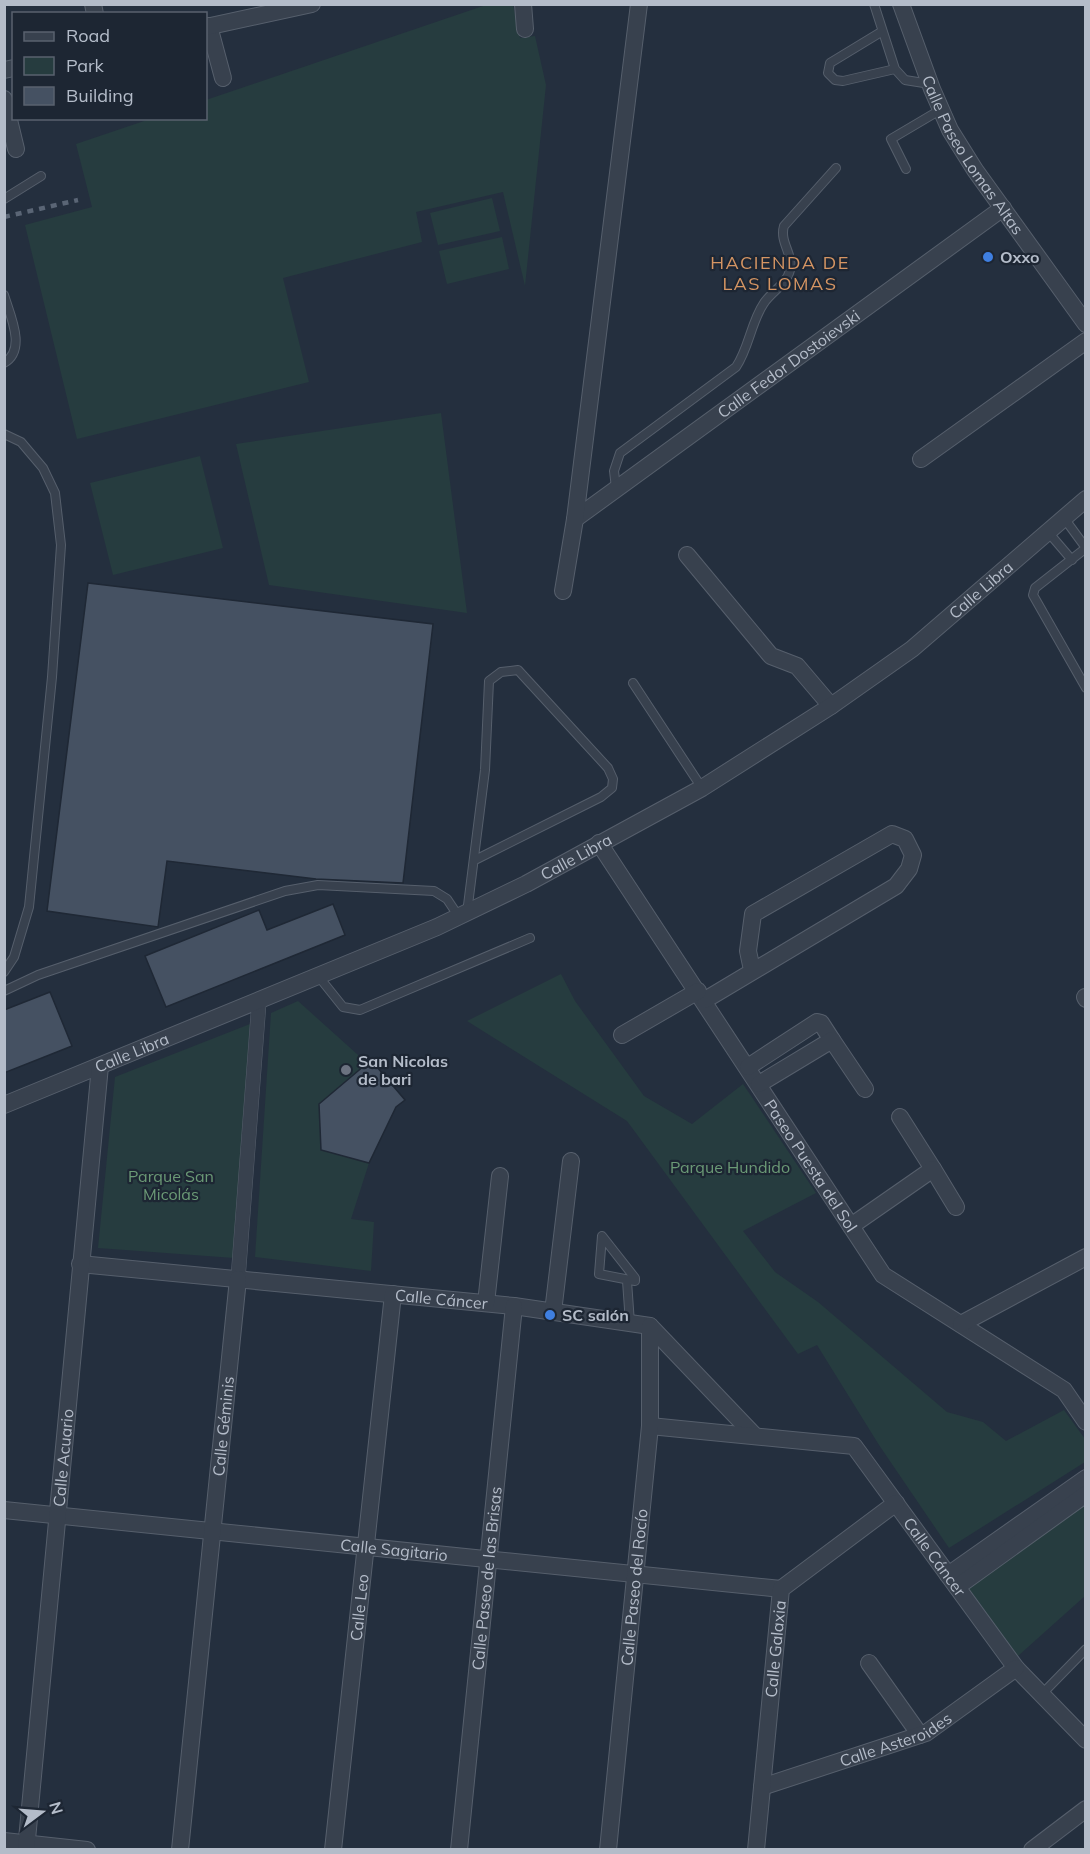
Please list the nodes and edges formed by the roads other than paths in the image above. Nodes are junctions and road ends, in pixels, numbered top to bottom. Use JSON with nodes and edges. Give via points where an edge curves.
{"nodes":[{"id":1,"x":312,"y":4,"type":"edge"},
{"id":2,"x":523,"y":4,"type":"edge"},
{"id":3,"x":639,"y":4,"type":"edge"},
{"id":4,"x":874,"y":4,"type":"edge"},
{"id":5,"x":901,"y":4,"type":"edge"},
{"id":6,"x":207,"y":27,"type":"edge"},
{"id":7,"x":525,"y":29,"type":"dead end"},
{"id":8,"x":882,"y":32,"type":"junction"},
{"id":9,"x":895,"y":69,"type":"junction"},
{"id":10,"x":223,"y":78,"type":"dead end"},
{"id":11,"x":930,"y":84,"type":"junction"},
{"id":12,"x":4,"y":99,"type":"edge"},
{"id":13,"x":940,"y":110,"type":"junction"},
{"id":14,"x":16,"y":149,"type":"dead end"},
{"id":15,"x":836,"y":168,"type":"dead end"},
{"id":16,"x":906,"y":169,"type":"dead end"},
{"id":17,"x":41,"y":176,"type":"dead end"},
{"id":18,"x":4,"y":199,"type":"edge"},
{"id":19,"x":1003,"y":208,"type":"junction"},
{"id":20,"x":4,"y":295,"type":"edge"},
{"id":21,"x":1082,"y":313,"type":"edge"},
{"id":22,"x":1086,"y":341,"type":"edge"},
{"id":23,"x":4,"y":363,"type":"edge"},
{"id":24,"x":4,"y":435,"type":"edge"},
{"id":25,"x":921,"y":459,"type":"dead end"},
{"id":26,"x":616,"y":488,"type":"junction"},
{"id":27,"x":1086,"y":499,"type":"edge"},
{"id":28,"x":1064,"y":518,"type":"junction"},
{"id":29,"x":575,"y":519,"type":"junction"},
{"id":30,"x":1048,"y":532,"type":"junction"},
{"id":31,"x":1086,"y":548,"type":"edge"},
{"id":32,"x":687,"y":555,"type":"dead end"},
{"id":33,"x":1071,"y":560,"type":"junction"},
{"id":34,"x":563,"y":591,"type":"dead end"},
{"id":35,"x":633,"y":683,"type":"dead end"},
{"id":36,"x":1086,"y":688,"type":"edge"},
{"id":37,"x":831,"y":706,"type":"junction"},
{"id":38,"x":702,"y":788,"type":"junction"},
{"id":39,"x":599,"y":843,"type":"junction"},
{"id":40,"x":475,"y":860,"type":"junction"},
{"id":41,"x":463,"y":915,"type":"junction"},
{"id":42,"x":530,"y":938,"type":"dead end"},
{"id":43,"x":752,"y":970,"type":"junction"},
{"id":44,"x":4,"y":972,"type":"edge"},
{"id":45,"x":319,"y":977,"type":"junction"},
{"id":46,"x":4,"y":991,"type":"edge"},
{"id":47,"x":701,"y":995,"type":"junction"},
{"id":48,"x":259,"y":1002,"type":"junction"},
{"id":49,"x":622,"y":1035,"type":"dead end"},
{"id":50,"x":832,"y":1040,"type":"junction"},
{"id":51,"x":100,"y":1066,"type":"junction"},
{"id":52,"x":748,"y":1068,"type":"junction"},
{"id":53,"x":759,"y":1084,"type":"junction"},
{"id":54,"x":865,"y":1089,"type":"dead end"},
{"id":55,"x":4,"y":1105,"type":"edge"},
{"id":56,"x":900,"y":1117,"type":"dead end"},
{"id":57,"x":571,"y":1161,"type":"dead end"},
{"id":58,"x":933,"y":1169,"type":"junction"},
{"id":59,"x":500,"y":1176,"type":"dead end"},
{"id":60,"x":956,"y":1207,"type":"dead end"},
{"id":61,"x":851,"y":1226,"type":"junction"},
{"id":62,"x":1086,"y":1257,"type":"edge"},
{"id":63,"x":80,"y":1264,"type":"junction"},
{"id":64,"x":238,"y":1279,"type":"junction"},
{"id":65,"x":627,"y":1281,"type":"junction"},
{"id":66,"x":393,"y":1294,"type":"junction"},
{"id":67,"x":486,"y":1303,"type":"junction"},
{"id":68,"x":514,"y":1306,"type":"junction"},
{"id":69,"x":553,"y":1312,"type":"junction"},
{"id":70,"x":630,"y":1323,"type":"junction"},
{"id":71,"x":961,"y":1324,"type":"junction"},
{"id":72,"x":650,"y":1326,"type":"junction"},
{"id":73,"x":1086,"y":1422,"type":"edge"},
{"id":74,"x":650,"y":1426,"type":"junction"},
{"id":75,"x":755,"y":1436,"type":"junction"},
{"id":76,"x":1086,"y":1478,"type":"edge"},
{"id":77,"x":1086,"y":1494,"type":"edge"},
{"id":78,"x":896,"y":1503,"type":"junction"},
{"id":79,"x":4,"y":1510,"type":"edge"},
{"id":80,"x":57,"y":1515,"type":"junction"},
{"id":81,"x":213,"y":1532,"type":"junction"},
{"id":82,"x":366,"y":1547,"type":"junction"},
{"id":83,"x":489,"y":1559,"type":"junction"},
{"id":84,"x":635,"y":1574,"type":"junction"},
{"id":85,"x":952,"y":1581,"type":"junction"},
{"id":86,"x":781,"y":1589,"type":"junction"},
{"id":87,"x":1086,"y":1649,"type":"edge"},
{"id":88,"x":869,"y":1663,"type":"dead end"},
{"id":89,"x":1016,"y":1668,"type":"junction"},
{"id":90,"x":1042,"y":1694,"type":"junction"},
{"id":91,"x":920,"y":1736,"type":"junction"},
{"id":92,"x":1086,"y":1740,"type":"edge"},
{"id":93,"x":762,"y":1787,"type":"junction"},
{"id":94,"x":1086,"y":1809,"type":"edge"},
{"id":95,"x":4,"y":1841,"type":"edge"},
{"id":96,"x":26,"y":1846,"type":"edge"},
{"id":97,"x":87,"y":1850,"type":"edge"},
{"id":98,"x":180,"y":1850,"type":"edge"},
{"id":99,"x":333,"y":1850,"type":"edge"},
{"id":100,"x":459,"y":1850,"type":"edge"},
{"id":101,"x":608,"y":1850,"type":"edge"},
{"id":102,"x":756,"y":1850,"type":"edge"},
{"id":103,"x":1032,"y":1850,"type":"edge"}],
"edges":[{"from":1,"to":6,"type":"street"},
{"from":2,"to":7,"type":"street"},
{"from":3,"to":29,"type":"street"},
{"from":4,"to":8,"type":"lane"},
{"from":5,"to":11,"type":"street","name":"Calle Paseo Lomas Altas"},
{"from":6,"to":10,"type":"street"},
{"from":8,"to":9,"type":"lane"},
{"from":8,"to":9,"type":"lane","via":[[830,63],[828,73],[843,81]]},
{"from":9,"to":11,"type":"lane","via":[[905,80]]},
{"from":11,"to":13,"type":"street","name":"Calle Paseo Lomas Altas"},
{"from":12,"to":14,"type":"street"},
{"from":13,"to":16,"type":"lane","via":[[891,139]]},
{"from":13,"to":19,"type":"street","name":"Calle Paseo Lomas Altas"},
{"from":15,"to":26,"type":"lane","via":[[784,226],[781,236],[791,267],[788,276],[763,304],[736,368],[620,453],[614,471]]},
{"from":17,"to":18,"type":"lane"},
{"from":19,"to":21,"type":"street","name":"Calle Paseo Lomas Altas"},
{"from":19,"to":26,"type":"street","name":"Calle Fedor Dostoievski"},
{"from":20,"to":23,"type":"lane","via":[[16,349],[13,358]]},
{"from":22,"to":25,"type":"street"},
{"from":24,"to":44,"type":"lane","via":[[21,442],[44,468],[55,493],[61,545],[29,907],[14,957]]},
{"from":26,"to":29,"type":"street","name":"Calle Fedor Dostoievski"},
{"from":27,"to":28,"type":"street","name":"Calle Libra"},
{"from":28,"to":30,"type":"street","name":"Calle Libra"},
{"from":28,"to":31,"type":"lane"},
{"from":29,"to":34,"type":"street"},
{"from":30,"to":33,"type":"lane"},
{"from":30,"to":37,"type":"street","name":"Calle Libra","via":[[912,649]]},
{"from":31,"to":33,"type":"lane"},
{"from":32,"to":37,"type":"street","via":[[771,656],[797,666]]},
{"from":33,"to":36,"type":"lane","via":[[1035,588],[1033,595]]},
{"from":35,"to":38,"type":"lane"},
{"from":37,"to":38,"type":"street","name":"Calle Libra"},
{"from":38,"to":39,"type":"street","name":"Calle Libra"},
{"from":39,"to":41,"type":"street","name":"Calle Libra"},
{"from":39,"to":47,"type":"street","name":"Paseo Puesta del Sol"},
{"from":40,"to":40,"type":"lane","via":[[489,681],[501,672],[518,670],[608,768],[612,788]]},
{"from":40,"to":41,"type":"lane"},
{"from":41,"to":45,"type":"street","name":"Calle Libra"},
{"from":41,"to":46,"type":"lane","via":[[434,891],[318,885],[285,891],[38,975]]},
{"from":42,"to":45,"type":"lane","via":[[360,1010],[343,1007]]},
{"from":43,"to":43,"type":"street","via":[[748,951],[753,914],[892,834],[904,839],[913,855],[909,869],[896,886]]},
{"from":43,"to":47,"type":"street"},
{"from":45,"to":48,"type":"street","name":"Calle Libra"},
{"from":47,"to":49,"type":"street"},
{"from":47,"to":52,"type":"street","name":"Paseo Puesta del Sol"},
{"from":48,"to":51,"type":"street","name":"Calle Libra"},
{"from":48,"to":64,"type":"street","name":"Calle Géminis"},
{"from":50,"to":52,"type":"street","via":[[817,1022]]},
{"from":50,"to":53,"type":"street"},
{"from":50,"to":54,"type":"street"},
{"from":51,"to":55,"type":"street","name":"Calle Libra"},
{"from":51,"to":63,"type":"street","name":"Calle Acuario"},
{"from":52,"to":53,"type":"street","name":"Paseo Puesta del Sol"},
{"from":53,"to":61,"type":"street","name":"Paseo Puesta del Sol"},
{"from":56,"to":58,"type":"street"},
{"from":57,"to":69,"type":"street"},
{"from":58,"to":60,"type":"street"},
{"from":58,"to":61,"type":"street"},
{"from":59,"to":67,"type":"street"},
{"from":61,"to":71,"type":"street","name":"Paseo Puesta del Sol","via":[[883,1275]]},
{"from":62,"to":71,"type":"street"},
{"from":63,"to":64,"type":"street","name":"Calle Cáncer"},
{"from":63,"to":80,"type":"street","name":"Calle Acuario"},
{"from":64,"to":66,"type":"street","name":"Calle Cáncer"},
{"from":64,"to":81,"type":"street","name":"Calle Géminis"},
{"from":65,"to":65,"type":"lane","via":[[598,1274],[602,1236],[635,1280]]},
{"from":65,"to":70,"type":"lane"},
{"from":66,"to":67,"type":"street","name":"Calle Cáncer"},
{"from":66,"to":82,"type":"street","name":"Calle Leo"},
{"from":67,"to":68,"type":"street","name":"Calle Cáncer"},
{"from":68,"to":69,"type":"street","name":"Calle Cáncer"},
{"from":68,"to":83,"type":"street","name":"Calle Paseo de las Brisas"},
{"from":69,"to":70,"type":"street","name":"Calle Cáncer"},
{"from":70,"to":72,"type":"street","name":"Calle Cáncer"},
{"from":71,"to":73,"type":"street","name":"Paseo Puesta del Sol","via":[[1064,1390]]},
{"from":72,"to":74,"type":"street","name":"Calle Paseo del Rocío"},
{"from":72,"to":75,"type":"street"},
{"from":74,"to":75,"type":"street","name":"Calle Cáncer"},
{"from":74,"to":84,"type":"street","name":"Calle Paseo del Rocío"},
{"from":75,"to":78,"type":"street","name":"Calle Cáncer","via":[[854,1446]]},
{"from":76,"to":85,"type":"street"},
{"from":77,"to":85,"type":"street"},
{"from":78,"to":85,"type":"street","name":"Calle Cáncer"},
{"from":78,"to":86,"type":"street","name":"Calle Galaxia"},
{"from":79,"to":80,"type":"street","name":"Calle Sagitario"},
{"from":80,"to":81,"type":"street","name":"Calle Sagitario"},
{"from":80,"to":96,"type":"street","name":"Calle Acuario"},
{"from":81,"to":82,"type":"street","name":"Calle Sagitario"},
{"from":81,"to":98,"type":"street","name":"Calle Géminis"},
{"from":82,"to":83,"type":"street","name":"Calle Sagitario"},
{"from":82,"to":99,"type":"street","name":"Calle Leo"},
{"from":83,"to":84,"type":"street","name":"Calle Sagitario"},
{"from":83,"to":100,"type":"street","name":"Calle Paseo de las Brisas"},
{"from":84,"to":86,"type":"street","name":"Calle Sagitario"},
{"from":84,"to":101,"type":"street","name":"Calle Paseo del Rocío"},
{"from":85,"to":89,"type":"street","name":"Calle Cáncer"},
{"from":86,"to":93,"type":"street","name":"Calle Galaxia"},
{"from":87,"to":90,"type":"lane"},
{"from":88,"to":91,"type":"street"},
{"from":89,"to":90,"type":"street","name":"Calle Cáncer"},
{"from":89,"to":91,"type":"street","name":"Calle Asteroides"},
{"from":90,"to":92,"type":"street","name":"Calle Cáncer"},
{"from":91,"to":93,"type":"street","name":"Calle Asteroides"},
{"from":93,"to":102,"type":"street","name":"Calle Galaxia"},
{"from":94,"to":103,"type":"street"},
{"from":95,"to":96,"type":"street"},
{"from":96,"to":97,"type":"street"}]}
